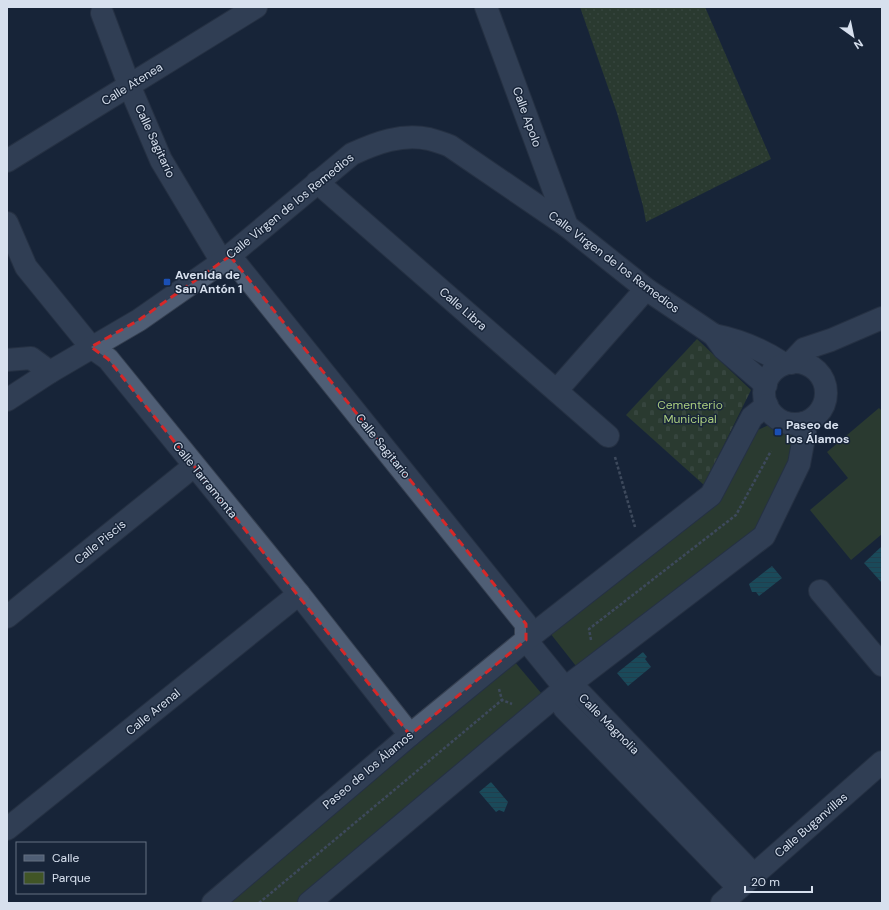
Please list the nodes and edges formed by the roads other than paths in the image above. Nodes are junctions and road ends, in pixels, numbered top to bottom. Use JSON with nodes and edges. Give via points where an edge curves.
{"nodes":[{"id":1,"x":256,"y":7,"type":"edge"},
{"id":2,"x":486,"y":7,"type":"edge"},
{"id":3,"x":102,"y":13,"type":"dead end"},
{"id":4,"x":129,"y":86,"type":"junction"},
{"id":5,"x":7,"y":160,"type":"edge"},
{"id":6,"x":316,"y":182,"type":"junction"},
{"id":7,"x":7,"y":223,"type":"edge"},
{"id":8,"x":567,"y":226,"type":"junction"},
{"id":9,"x":226,"y":259,"type":"junction"},
{"id":10,"x":646,"y":289,"type":"junction"},
{"id":11,"x":882,"y":318,"type":"edge"},
{"id":12,"x":714,"y":335,"type":"junction"},
{"id":13,"x":831,"y":340,"type":"junction"},
{"id":14,"x":91,"y":347,"type":"junction"},
{"id":15,"x":7,"y":360,"type":"edge"},
{"id":16,"x":788,"y":363,"type":"junction"},
{"id":17,"x":814,"y":368,"type":"junction"},
{"id":18,"x":50,"y":372,"type":"junction"},
{"id":19,"x":557,"y":390,"type":"junction"},
{"id":20,"x":766,"y":395,"type":"junction"},
{"id":21,"x":7,"y":400,"type":"edge"},
{"id":22,"x":804,"y":423,"type":"junction"},
{"id":23,"x":608,"y":436,"type":"road end"},
{"id":24,"x":194,"y":466,"type":"junction"},
{"id":25,"x":820,"y":591,"type":"dead end"},
{"id":26,"x":299,"y":594,"type":"junction"},
{"id":27,"x":7,"y":617,"type":"edge"},
{"id":28,"x":526,"y":640,"type":"junction"},
{"id":29,"x":882,"y":665,"type":"edge"},
{"id":30,"x":565,"y":688,"type":"junction"},
{"id":31,"x":410,"y":735,"type":"junction"},
{"id":32,"x":882,"y":762,"type":"edge"},
{"id":33,"x":7,"y":829,"type":"edge"},
{"id":34,"x":747,"y":881,"type":"junction"},
{"id":35,"x":213,"y":903,"type":"edge"},
{"id":36,"x":309,"y":903,"type":"edge"},
{"id":37,"x":722,"y":903,"type":"edge"}],
"edges":[{"from":1,"to":4,"type":"street","name":"Calle Atenea"},
{"from":2,"to":8,"type":"street","name":"Calle Apolo"},
{"from":3,"to":4,"type":"street","name":"Calle Sagitario"},
{"from":4,"to":5,"type":"street","name":"Calle Atenea"},
{"from":4,"to":9,"type":"street","name":"Calle Sagitario","via":[[161,160]]},
{"from":6,"to":8,"type":"street","name":"Calle Virgen de los Remedios","via":[[352,154],[374,144],[402,137],[428,139],[450,146]]},
{"from":6,"to":9,"type":"street","name":"Calle Virgen de los Remedios"},
{"from":6,"to":19,"type":"street","name":"Calle Libra"},
{"from":7,"to":14,"type":"street","name":"Calle Tarramonta","via":[[26,266]]},
{"from":8,"to":10,"type":"street","name":"Calle Virgen de los Remedios"},
{"from":9,"to":14,"type":"street","name":"Calle Virgen de los Remedios","via":[[139,320]]},
{"from":9,"to":28,"type":"street","name":"Calle Sagitario","via":[[526,624]]},
{"from":10,"to":12,"type":"street","name":"Calle Virgen de los Remedios"},
{"from":10,"to":19,"type":"street"},
{"from":11,"to":13,"type":"street"},
{"from":12,"to":16,"type":"street","name":"Calle Virgen de los Remedios","via":[[731,338]]},
{"from":12,"to":20,"type":"street","name":"Calle Virgen de los Remedios"},
{"from":13,"to":16,"type":"street","via":[[804,349]]},
{"from":13,"to":17,"type":"street"},
{"from":14,"to":18,"type":"street","name":"Calle Virgen de los Remedios"},
{"from":14,"to":24,"type":"street","name":"Calle Tarramonta","via":[[108,359]]},
{"from":15,"to":18,"type":"street","via":[[31,358]]},
{"from":16,"to":17,"type":"street","via":[[807,364]]},
{"from":16,"to":20,"type":"street","via":[[772,373]]},
{"from":17,"to":22,"type":"street","via":[[822,377],[826,397],[824,406],[816,416]]},
{"from":18,"to":21,"type":"street","name":"Calle Virgen de los Remedios"},
{"from":19,"to":23,"type":"street","name":"Calle Libra"},
{"from":20,"to":22,"type":"street","via":[[772,414],[782,421]]},
{"from":20,"to":28,"type":"street","name":"Paseo de los Álamos","via":[[711,495]]},
{"from":22,"to":30,"type":"street","via":[[805,432],[799,464],[764,536]]},
{"from":24,"to":26,"type":"street","name":"Calle Tarramonta"},
{"from":24,"to":27,"type":"street","name":"Calle Piscis"},
{"from":25,"to":29,"type":"street"},
{"from":26,"to":31,"type":"street","name":"Calle Tarramonta"},
{"from":26,"to":33,"type":"street","name":"Calle Arenal"},
{"from":28,"to":30,"type":"street"},
{"from":28,"to":31,"type":"street","name":"Paseo de los Álamos"},
{"from":30,"to":34,"type":"street","name":"Calle Magnolia","via":[[581,694]]},
{"from":30,"to":36,"type":"street"},
{"from":31,"to":35,"type":"street","name":"Paseo de los Álamos"},
{"from":32,"to":34,"type":"street","name":"Calle Buganvillas"},
{"from":34,"to":37,"type":"street","name":"Calle Buganvillas"}]}
